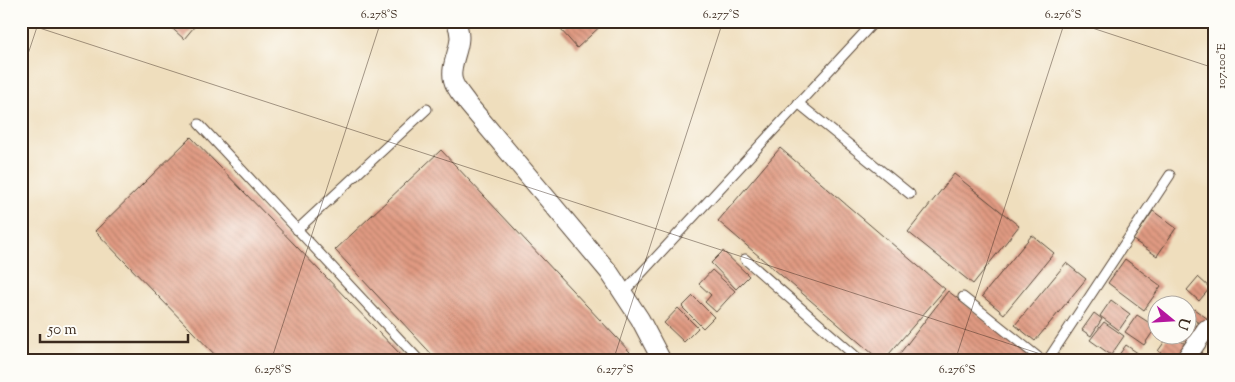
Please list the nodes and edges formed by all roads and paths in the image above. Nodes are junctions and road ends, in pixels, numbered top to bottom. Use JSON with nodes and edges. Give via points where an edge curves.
{"nodes":[{"id":1,"x":455,"y":21,"type":"edge"},
{"id":2,"x":875,"y":21,"type":"edge"},
{"id":3,"x":798,"y":103,"type":"junction"},
{"id":4,"x":427,"y":109,"type":"dead end"},
{"id":5,"x":199,"y":124,"type":"dead end"},
{"id":6,"x":1170,"y":175,"type":"dead end"},
{"id":7,"x":910,"y":194,"type":"dead end"},
{"id":8,"x":297,"y":230,"type":"junction"},
{"id":9,"x":745,"y":259,"type":"dead end"},
{"id":10,"x":623,"y":292,"type":"junction"},
{"id":11,"x":963,"y":297,"type":"dead end"},
{"id":12,"x":1206,"y":329,"type":"dead end"},
{"id":13,"x":662,"y":360,"type":"edge"},
{"id":14,"x":420,"y":361,"type":"edge"},
{"id":15,"x":632,"y":361,"type":"edge"},
{"id":16,"x":861,"y":361,"type":"edge"},
{"id":17,"x":1043,"y":361,"type":"edge"},
{"id":18,"x":1047,"y":361,"type":"edge"},
{"id":19,"x":1184,"y":361,"type":"edge"}],
"edges":[{"from":1,"to":10,"type":"street","via":[[460,36],[452,79],[456,88]]},
{"from":2,"to":3,"type":"lane"},
{"from":3,"to":7,"type":"lane"},
{"from":3,"to":10,"type":"lane"},
{"from":4,"to":8,"type":"lane"},
{"from":5,"to":8,"type":"lane"},
{"from":6,"to":18,"type":"lane"},
{"from":8,"to":14,"type":"lane"},
{"from":9,"to":16,"type":"lane"},
{"from":10,"to":13,"type":"street"},
{"from":11,"to":17,"type":"lane"},
{"from":12,"to":19,"type":"street"},
{"from":13,"to":15,"type":"lane"}]}
